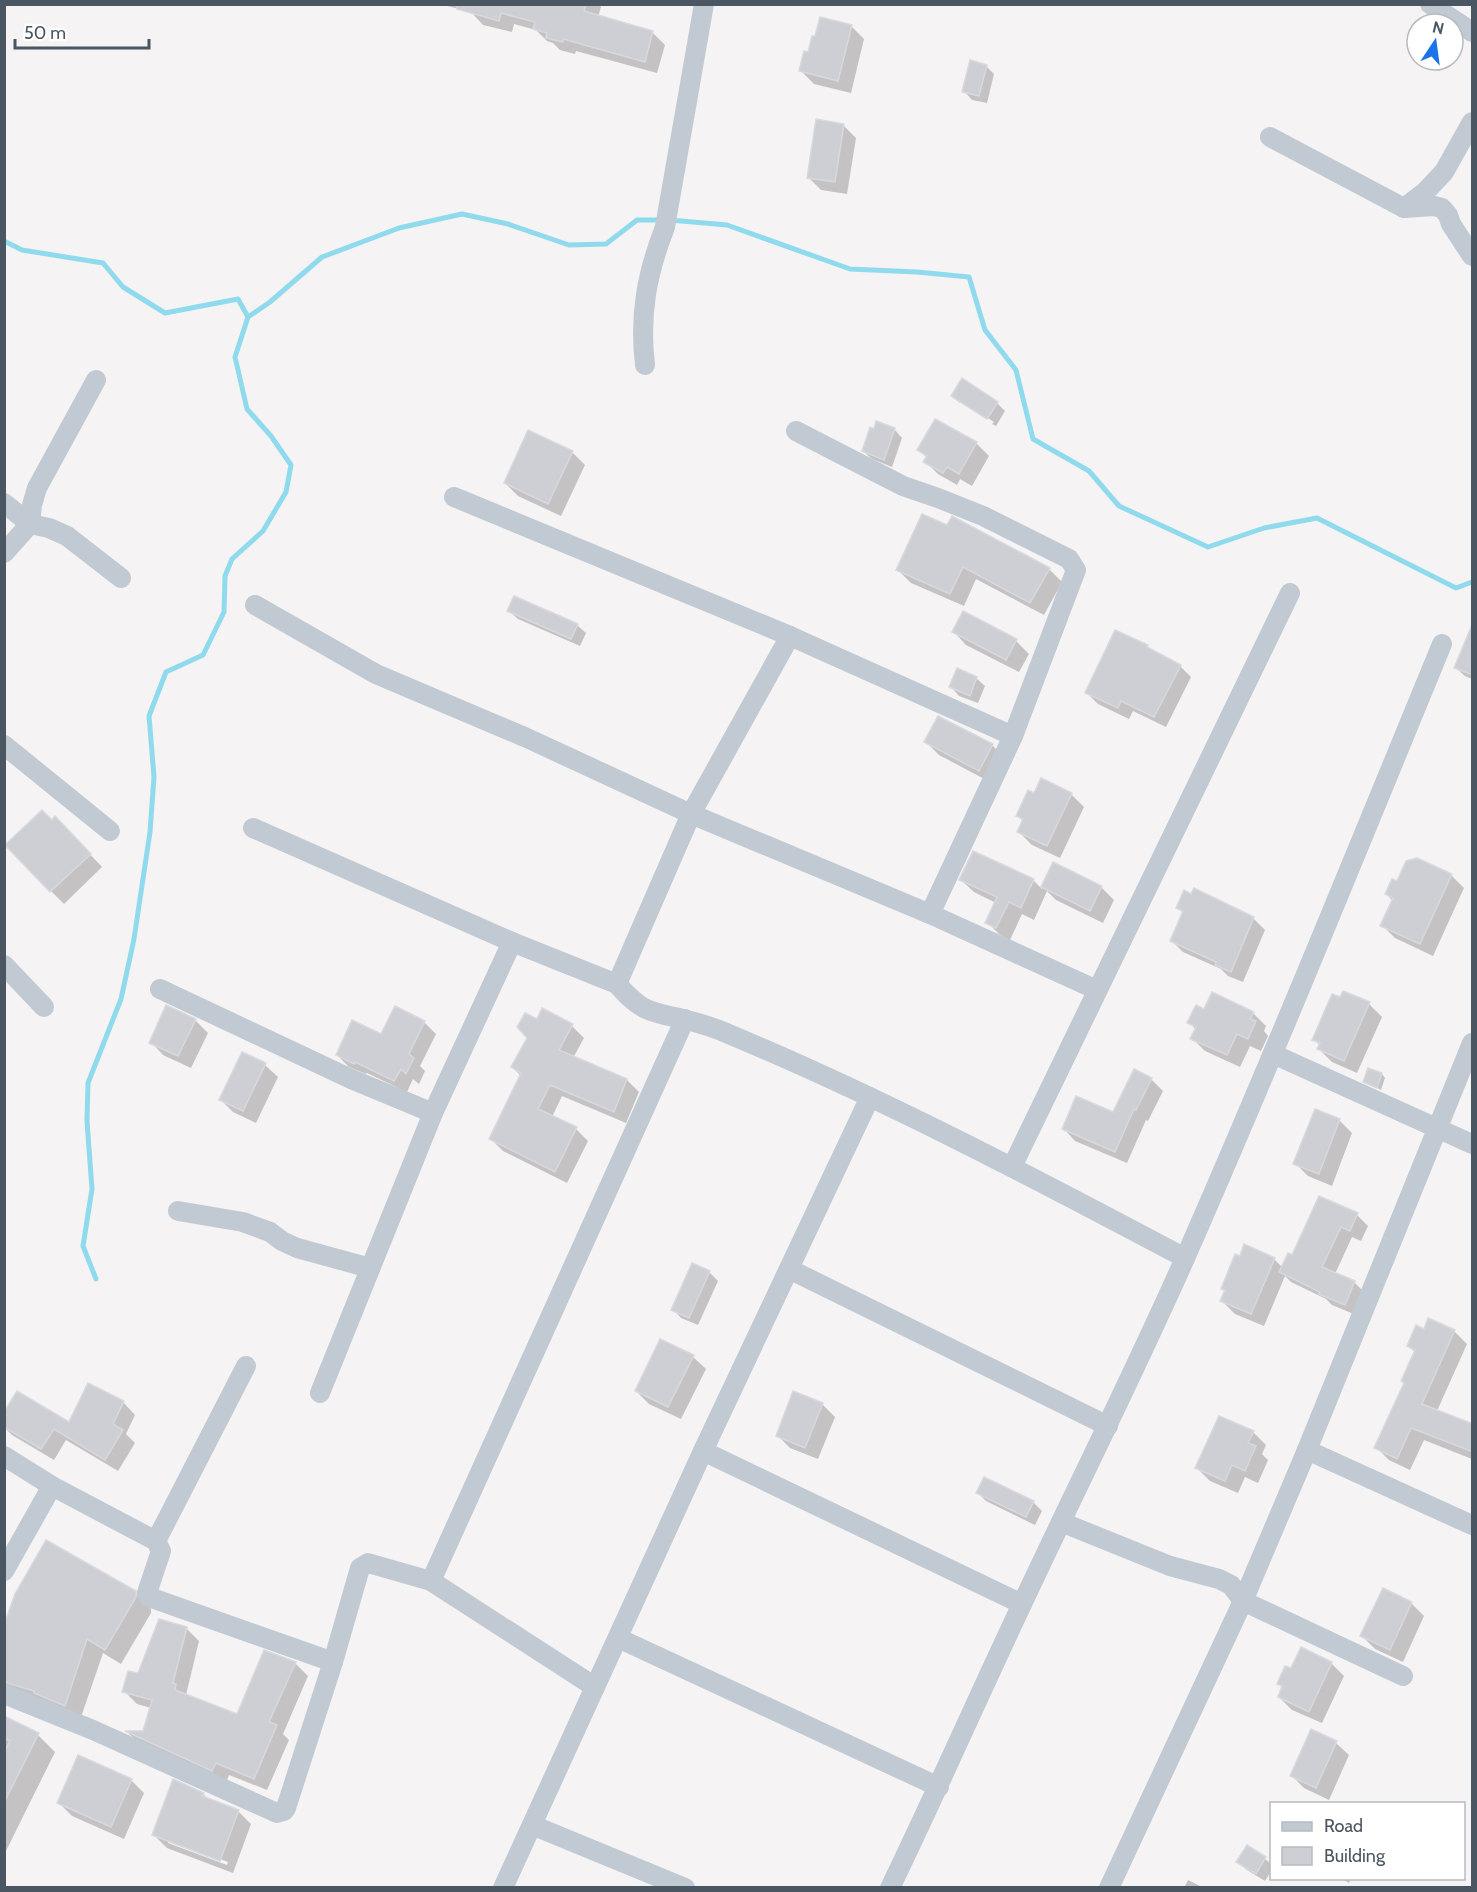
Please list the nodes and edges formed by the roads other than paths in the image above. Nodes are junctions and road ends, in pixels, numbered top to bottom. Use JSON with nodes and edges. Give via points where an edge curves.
{"nodes":[{"id":1,"x":704,"y":4,"type":"edge"},
{"id":2,"x":1430,"y":4,"type":"edge"},
{"id":3,"x":1450,"y":10,"type":"edge"},
{"id":4,"x":1473,"y":32,"type":"edge"},
{"id":5,"x":1473,"y":122,"type":"edge"},
{"id":6,"x":1270,"y":137,"type":"dead end"},
{"id":7,"x":1404,"y":208,"type":"junction"},
{"id":8,"x":1473,"y":255,"type":"edge"},
{"id":9,"x":645,"y":365,"type":"dead end"},
{"id":10,"x":96,"y":380,"type":"dead end"},
{"id":11,"x":796,"y":431,"type":"dead end"},
{"id":12,"x":454,"y":497,"type":"dead end"},
{"id":13,"x":4,"y":502,"type":"edge"},
{"id":14,"x":30,"y":524,"type":"junction"},
{"id":15,"x":4,"y":553,"type":"edge"},
{"id":16,"x":121,"y":578,"type":"dead end"},
{"id":17,"x":1290,"y":593,"type":"dead end"},
{"id":18,"x":255,"y":605,"type":"dead end"},
{"id":19,"x":790,"y":636,"type":"junction"},
{"id":20,"x":1442,"y":644,"type":"dead end"},
{"id":21,"x":1012,"y":736,"type":"junction"},
{"id":22,"x":4,"y":745,"type":"edge"},
{"id":23,"x":691,"y":814,"type":"junction"},
{"id":24,"x":253,"y":828,"type":"dead end"},
{"id":25,"x":110,"y":831,"type":"dead end"},
{"id":26,"x":930,"y":914,"type":"junction"},
{"id":27,"x":512,"y":942,"type":"junction"},
{"id":28,"x":4,"y":965,"type":"edge"},
{"id":29,"x":617,"y":984,"type":"junction"},
{"id":30,"x":160,"y":990,"type":"dead end"},
{"id":31,"x":1097,"y":990,"type":"junction"},
{"id":32,"x":44,"y":1007,"type":"dead end"},
{"id":33,"x":684,"y":1019,"type":"junction"},
{"id":34,"x":1473,"y":1043,"type":"edge"},
{"id":35,"x":1273,"y":1054,"type":"junction"},
{"id":36,"x":870,"y":1097,"type":"junction"},
{"id":37,"x":433,"y":1113,"type":"junction"},
{"id":38,"x":1439,"y":1127,"type":"junction"},
{"id":39,"x":1473,"y":1143,"type":"edge"},
{"id":40,"x":1012,"y":1167,"type":"junction"},
{"id":41,"x":178,"y":1211,"type":"dead end"},
{"id":42,"x":1185,"y":1258,"type":"junction"},
{"id":43,"x":370,"y":1268,"type":"junction"},
{"id":44,"x":789,"y":1269,"type":"junction"},
{"id":45,"x":246,"y":1366,"type":"dead end"},
{"id":46,"x":320,"y":1393,"type":"dead end"},
{"id":47,"x":1108,"y":1426,"type":"junction"},
{"id":48,"x":1307,"y":1450,"type":"junction"},
{"id":49,"x":704,"y":1451,"type":"junction"},
{"id":50,"x":4,"y":1456,"type":"edge"},
{"id":51,"x":52,"y":1486,"type":"junction"},
{"id":52,"x":1061,"y":1522,"type":"junction"},
{"id":53,"x":1473,"y":1525,"type":"edge"},
{"id":54,"x":156,"y":1541,"type":"junction"},
{"id":55,"x":4,"y":1571,"type":"edge"},
{"id":56,"x":431,"y":1581,"type":"junction"},
{"id":57,"x":1243,"y":1601,"type":"junction"},
{"id":58,"x":1022,"y":1604,"type":"junction"},
{"id":59,"x":618,"y":1638,"type":"junction"},
{"id":60,"x":333,"y":1662,"type":"junction"},
{"id":61,"x":1403,"y":1676,"type":"dead end"},
{"id":62,"x":595,"y":1687,"type":"junction"},
{"id":63,"x":4,"y":1694,"type":"edge"},
{"id":64,"x":939,"y":1787,"type":"junction"},
{"id":65,"x":532,"y":1825,"type":"junction"},
{"id":66,"x":503,"y":1887,"type":"edge"},
{"id":67,"x":685,"y":1887,"type":"edge"},
{"id":68,"x":890,"y":1887,"type":"edge"},
{"id":69,"x":1109,"y":1887,"type":"edge"}],
"edges":[{"from":1,"to":9,"type":"street","via":[[665,227],[652,261],[644,306]]},
{"from":2,"to":3,"type":"street"},
{"from":3,"to":4,"type":"street"},
{"from":5,"to":7,"type":"street","via":[[1444,172]]},
{"from":6,"to":7,"type":"street"},
{"from":7,"to":8,"type":"street","via":[[1442,208]]},
{"from":10,"to":14,"type":"street","via":[[37,488]]},
{"from":11,"to":21,"type":"street","via":[[903,486],[983,516],[1073,564],[1075,577]]},
{"from":12,"to":19,"type":"street"},
{"from":13,"to":14,"type":"street"},
{"from":14,"to":15,"type":"street"},
{"from":14,"to":16,"type":"street","via":[[67,536]]},
{"from":17,"to":31,"type":"street"},
{"from":18,"to":23,"type":"street","via":[[376,674]]},
{"from":19,"to":21,"type":"street"},
{"from":19,"to":23,"type":"street"},
{"from":20,"to":35,"type":"street"},
{"from":21,"to":26,"type":"street"},
{"from":22,"to":25,"type":"street"},
{"from":23,"to":26,"type":"street"},
{"from":23,"to":29,"type":"street"},
{"from":24,"to":27,"type":"street"},
{"from":26,"to":31,"type":"street"},
{"from":27,"to":29,"type":"street"},
{"from":27,"to":37,"type":"street"},
{"from":28,"to":32,"type":"street"},
{"from":29,"to":33,"type":"street","via":[[643,1008]]},
{"from":30,"to":37,"type":"street"},
{"from":31,"to":40,"type":"street"},
{"from":33,"to":36,"type":"street","via":[[723,1031]]},
{"from":33,"to":56,"type":"street"},
{"from":34,"to":38,"type":"street"},
{"from":35,"to":38,"type":"street"},
{"from":35,"to":42,"type":"street"},
{"from":36,"to":40,"type":"street"},
{"from":36,"to":44,"type":"street"},
{"from":37,"to":43,"type":"street"},
{"from":38,"to":39,"type":"street"},
{"from":38,"to":48,"type":"street"},
{"from":40,"to":42,"type":"street"},
{"from":41,"to":43,"type":"street","via":[[243,1222],[297,1248]]},
{"from":42,"to":47,"type":"street"},
{"from":43,"to":46,"type":"street"},
{"from":44,"to":47,"type":"street"},
{"from":44,"to":49,"type":"street"},
{"from":45,"to":54,"type":"street"},
{"from":47,"to":52,"type":"street"},
{"from":48,"to":53,"type":"street"},
{"from":48,"to":57,"type":"street"},
{"from":49,"to":58,"type":"street"},
{"from":49,"to":59,"type":"street"},
{"from":50,"to":51,"type":"street"},
{"from":51,"to":54,"type":"street"},
{"from":51,"to":55,"type":"street"},
{"from":52,"to":57,"type":"street","via":[[1170,1566],[1219,1579],[1232,1585]]},
{"from":52,"to":58,"type":"street"},
{"from":54,"to":60,"type":"street","via":[[161,1551],[149,1597]]},
{"from":56,"to":60,"type":"street","via":[[363,1564]]},
{"from":56,"to":62,"type":"street"},
{"from":57,"to":61,"type":"street"},
{"from":57,"to":69,"type":"street"},
{"from":58,"to":64,"type":"street"},
{"from":59,"to":62,"type":"street"},
{"from":59,"to":64,"type":"street"},
{"from":60,"to":63,"type":"street","via":[[286,1808],[277,1813]]},
{"from":62,"to":65,"type":"street"},
{"from":64,"to":68,"type":"street"},
{"from":65,"to":66,"type":"street"},
{"from":65,"to":67,"type":"street"}]}
